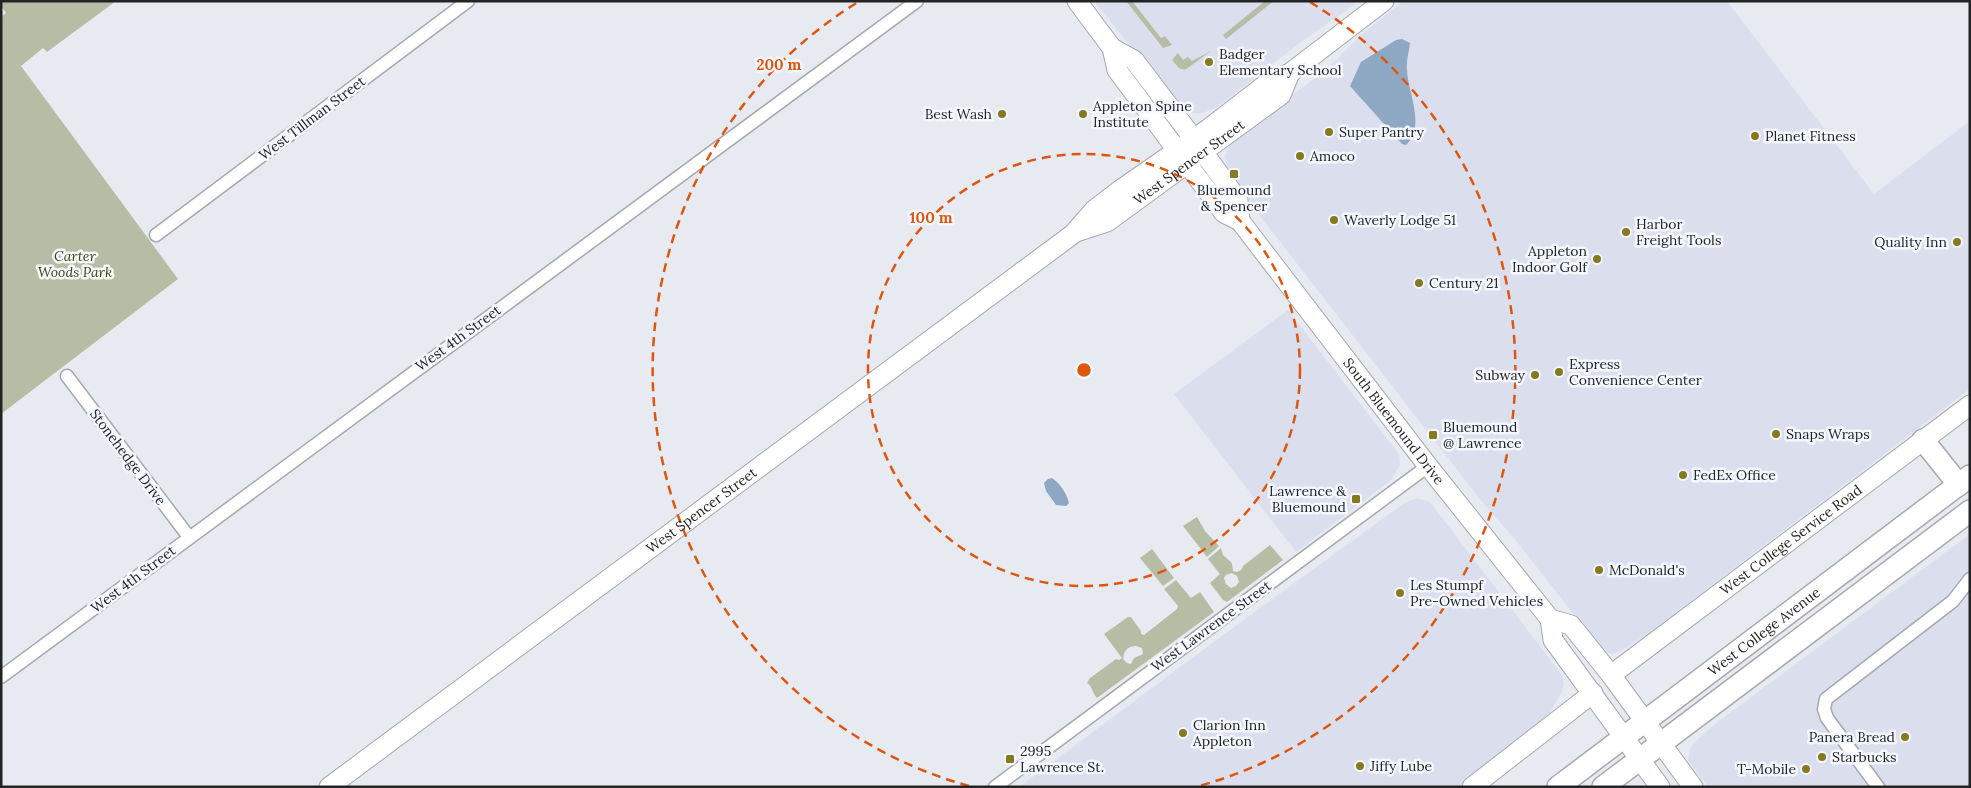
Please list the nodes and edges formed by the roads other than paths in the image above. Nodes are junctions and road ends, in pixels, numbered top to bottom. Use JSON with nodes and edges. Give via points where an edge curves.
{"nodes":[{"id":1,"x":468,"y":1,"type":"edge"},
{"id":2,"x":917,"y":1,"type":"edge"},
{"id":3,"x":1077,"y":1,"type":"edge"},
{"id":4,"x":1384,"y":1,"type":"edge"},
{"id":5,"x":1112,"y":48,"type":"junction"},
{"id":6,"x":1198,"y":145,"type":"junction"},
{"id":7,"x":1182,"y":157,"type":"junction"},
{"id":8,"x":1240,"y":221,"type":"junction"},
{"id":9,"x":156,"y":235,"type":"dead end"},
{"id":10,"x":67,"y":376,"type":"dead end"},
{"id":11,"x":1970,"y":405,"type":"edge"},
{"id":12,"x":1923,"y":440,"type":"junction"},
{"id":13,"x":1428,"y":466,"type":"junction"},
{"id":14,"x":1964,"y":481,"type":"edge"},
{"id":15,"x":1970,"y":511,"type":"edge"},
{"id":16,"x":189,"y":537,"type":"junction"},
{"id":17,"x":1970,"y":579,"type":"edge"},
{"id":18,"x":1550,"y":619,"type":"junction"},
{"id":19,"x":1611,"y":675,"type":"junction"},
{"id":20,"x":1,"y":677,"type":"edge"},
{"id":21,"x":1593,"y":693,"type":"junction"},
{"id":22,"x":1644,"y":723,"type":"junction"},
{"id":23,"x":1624,"y":737,"type":"junction"},
{"id":24,"x":1660,"y":744,"type":"junction"},
{"id":25,"x":1639,"y":759,"type":"junction"},
{"id":26,"x":329,"y":787,"type":"edge"},
{"id":27,"x":995,"y":787,"type":"edge"},
{"id":28,"x":1472,"y":787,"type":"edge"},
{"id":29,"x":1558,"y":787,"type":"edge"},
{"id":30,"x":1602,"y":787,"type":"edge"},
{"id":31,"x":1660,"y":787,"type":"edge"},
{"id":32,"x":1693,"y":787,"type":"edge"},
{"id":33,"x":1878,"y":787,"type":"edge"}],
"edges":[{"from":1,"to":9,"type":"street","name":"West Tillman Street"},
{"from":2,"to":16,"type":"street","name":"West 4th Street"},
{"from":3,"to":5,"type":"street","name":"South Bluemound Drive"},
{"from":4,"to":6,"type":"street","name":"West Spencer Street","via":[[1290,73],[1281,95]]},
{"from":5,"to":6,"type":"street","name":"South Bluemound Drive","via":[[1134,60]]},
{"from":5,"to":7,"type":"street","name":"South Bluemound Drive","via":[[1117,70]]},
{"from":6,"to":7,"type":"street","name":"West Spencer Street"},
{"from":6,"to":8,"type":"street","name":"South Bluemound Drive","via":[[1238,200]]},
{"from":7,"to":8,"type":"street","name":"South Bluemound Drive","via":[[1224,213]]},
{"from":7,"to":26,"type":"street","name":"West Spencer Street","via":[[1106,222],[1073,234]]},
{"from":8,"to":13,"type":"street","name":"South Bluemound Drive"},
{"from":10,"to":16,"type":"street","name":"Stonehedge Drive"},
{"from":11,"to":12,"type":"street","name":"West College Service Road"},
{"from":12,"to":14,"type":"main road"},
{"from":12,"to":19,"type":"street","name":"West College Service Road"},
{"from":13,"to":18,"type":"street","name":"South Bluemound Drive"},
{"from":13,"to":27,"type":"street","name":"West Lawrence Street"},
{"from":14,"to":22,"type":"main road","name":"West College Avenue"},
{"from":15,"to":24,"type":"main road","name":"West College Avenue"},
{"from":16,"to":20,"type":"street","name":"West 4th Street"},
{"from":17,"to":33,"type":"street","via":[[1953,601],[1826,699],[1824,709],[1827,718]]},
{"from":18,"to":19,"type":"street","via":[[1571,625]]},
{"from":18,"to":21,"type":"street","name":"South Bluemound Drive","via":[[1553,640]]},
{"from":19,"to":22,"type":"street"},
{"from":21,"to":23,"type":"street","name":"South Bluemound Drive"},
{"from":21,"to":28,"type":"street"},
{"from":22,"to":23,"type":"main road","name":"West College Avenue"},
{"from":22,"to":24,"type":"street"},
{"from":23,"to":25,"type":"street","name":"South Bluemound Drive"},
{"from":23,"to":29,"type":"main road","name":"West College Avenue"},
{"from":24,"to":25,"type":"main road","name":"West College Avenue"},
{"from":24,"to":32,"type":"street"},
{"from":25,"to":30,"type":"main road","name":"West College Avenue"},
{"from":25,"to":31,"type":"street","name":"South Bluemound Drive"}]}
